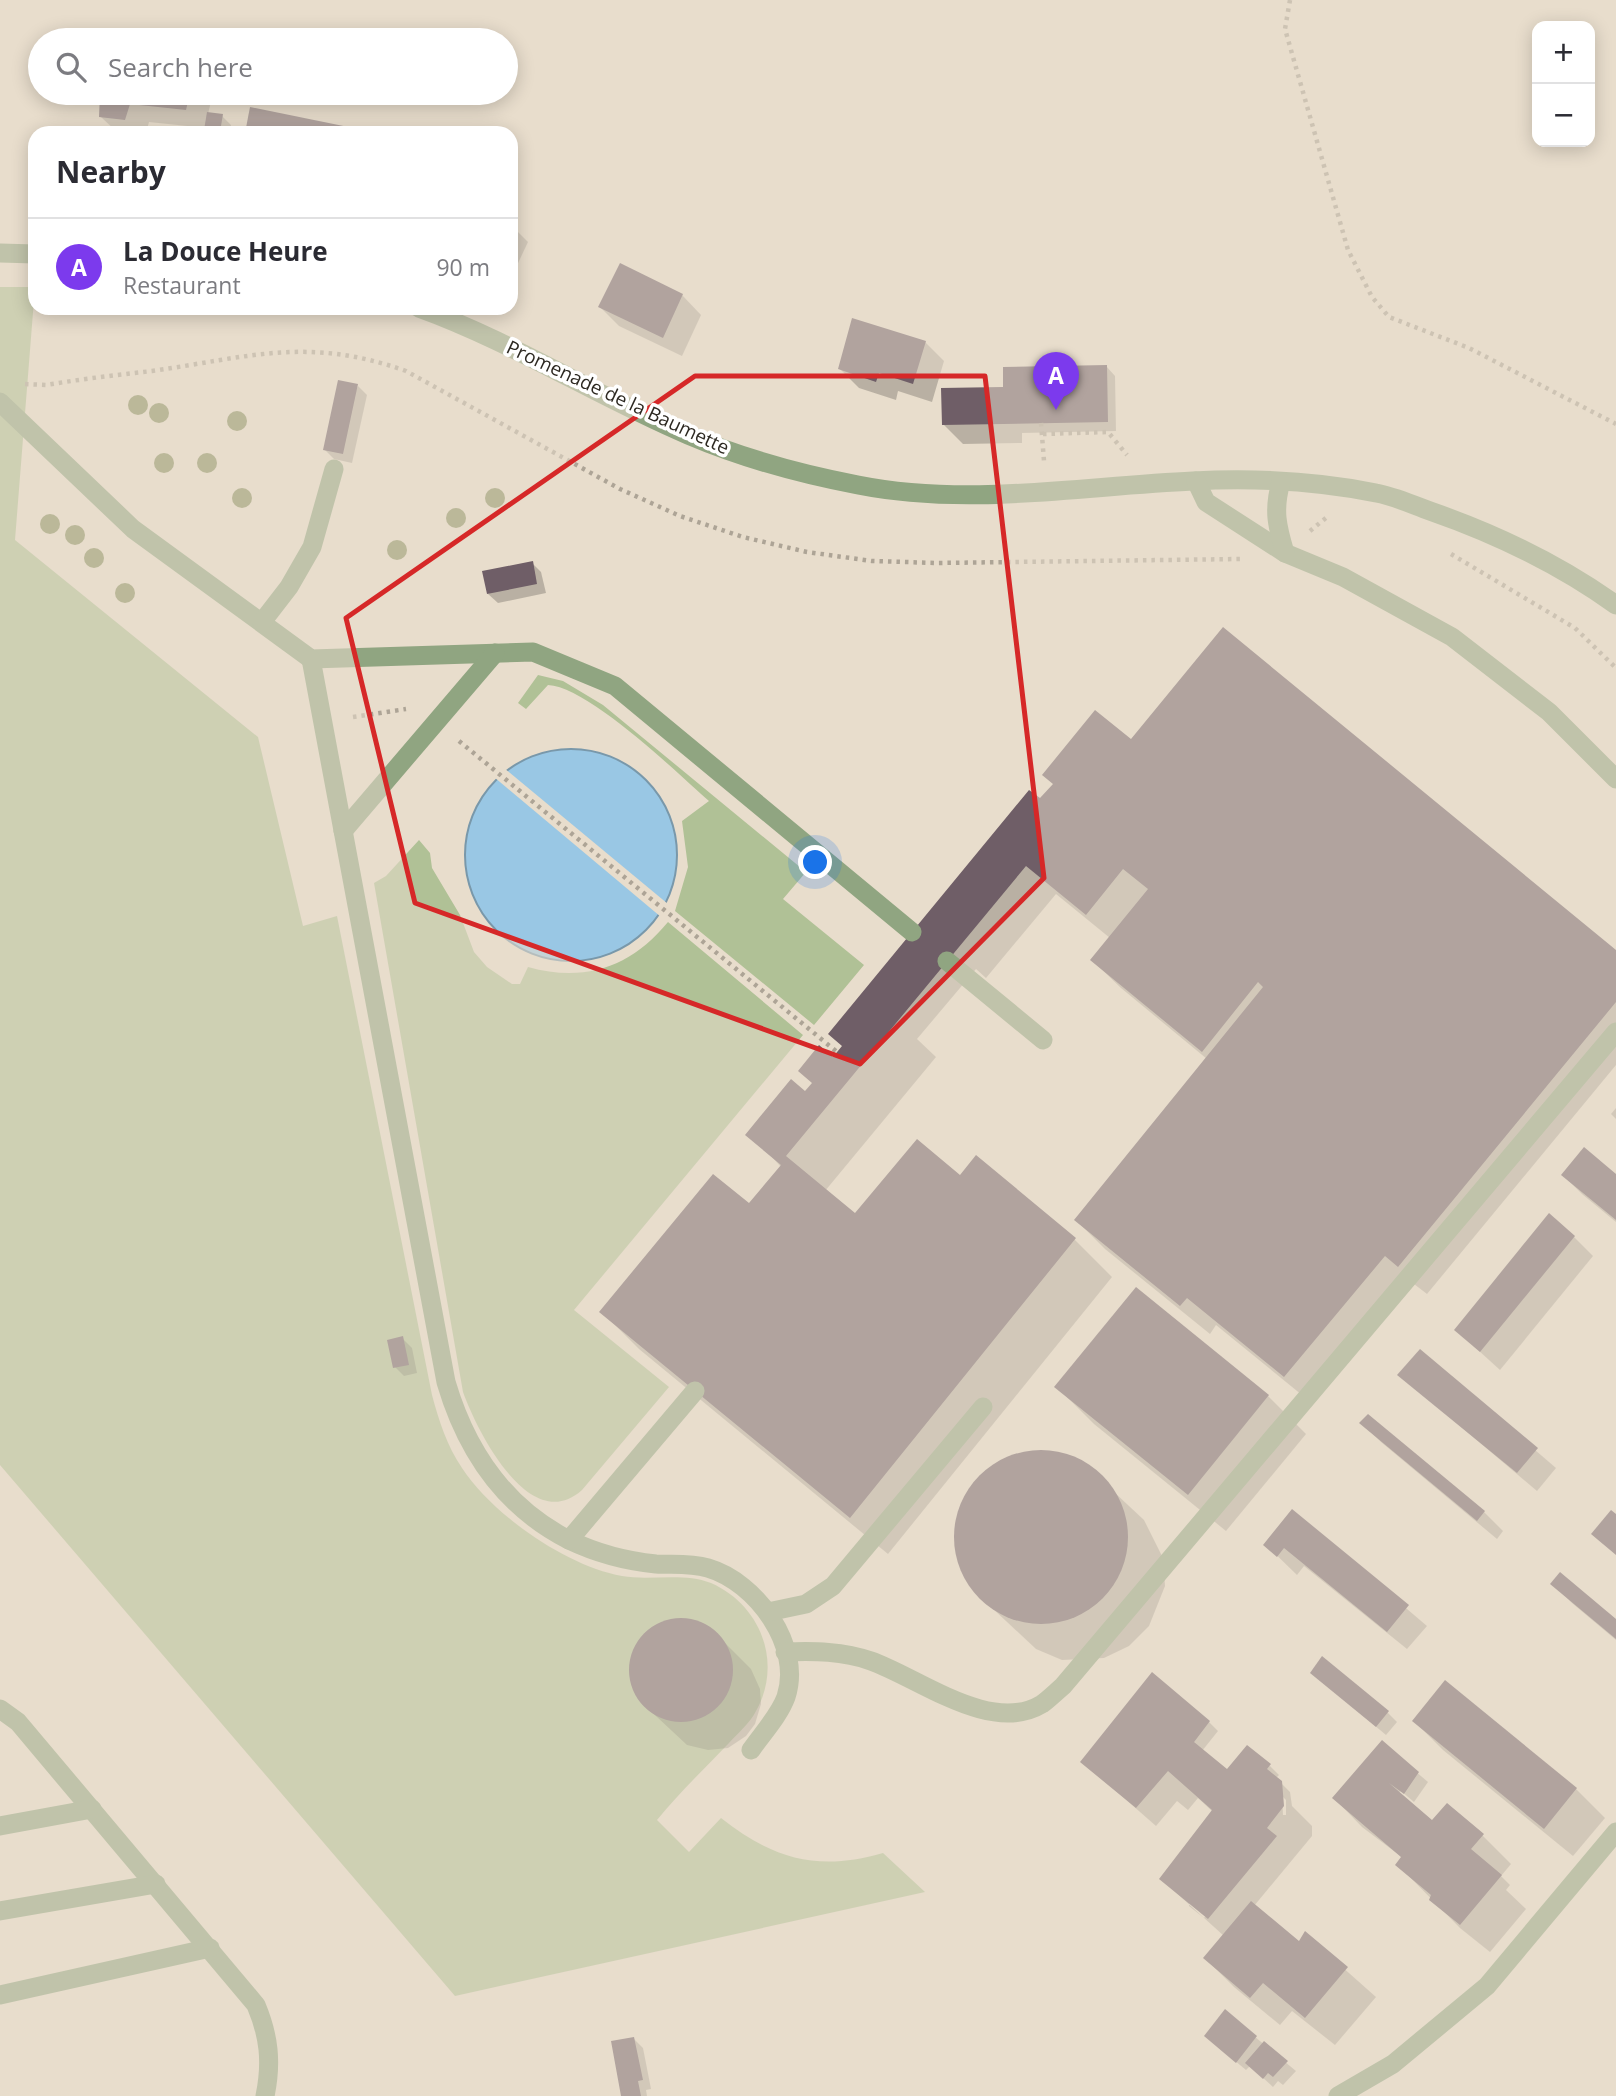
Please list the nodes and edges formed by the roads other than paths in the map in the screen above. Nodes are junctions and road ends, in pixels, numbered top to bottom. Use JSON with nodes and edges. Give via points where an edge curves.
{"nodes":[{"id":1,"x":0,"y":253,"type":"edge"},
{"id":2,"x":28,"y":254,"type":"edge"},
{"id":3,"x":438,"y":315,"type":"edge"},
{"id":4,"x":0,"y":402,"type":"edge"},
{"id":5,"x":334,"y":469,"type":"dead end"},
{"id":6,"x":1196,"y":481,"type":"junction"},
{"id":7,"x":1281,"y":482,"type":"junction"},
{"id":8,"x":1286,"y":553,"type":"junction"},
{"id":9,"x":1616,"y":605,"type":"edge"},
{"id":10,"x":262,"y":622,"type":"junction"},
{"id":11,"x":495,"y":653,"type":"junction"},
{"id":12,"x":311,"y":659,"type":"junction"},
{"id":13,"x":1616,"y":779,"type":"edge"},
{"id":14,"x":343,"y":831,"type":"junction"},
{"id":15,"x":912,"y":932,"type":"dead end"},
{"id":16,"x":947,"y":961,"type":"dead end"},
{"id":17,"x":1616,"y":1032,"type":"edge"},
{"id":18,"x":1043,"y":1040,"type":"dead end"},
{"id":19,"x":695,"y":1391,"type":"dead end"},
{"id":20,"x":983,"y":1407,"type":"dead end"},
{"id":21,"x":569,"y":1540,"type":"junction"},
{"id":22,"x":768,"y":1612,"type":"junction"},
{"id":23,"x":785,"y":1653,"type":"junction"},
{"id":24,"x":0,"y":1709,"type":"edge"},
{"id":25,"x":751,"y":1750,"type":"dead end"},
{"id":26,"x":92,"y":1809,"type":"junction"},
{"id":27,"x":0,"y":1826,"type":"edge"},
{"id":28,"x":1616,"y":1832,"type":"edge"},
{"id":29,"x":156,"y":1884,"type":"junction"},
{"id":30,"x":0,"y":1911,"type":"edge"},
{"id":31,"x":210,"y":1948,"type":"junction"},
{"id":32,"x":0,"y":1995,"type":"edge"},
{"id":33,"x":265,"y":2096,"type":"edge"},
{"id":34,"x":1338,"y":2096,"type":"edge"}],
"edges":[{"from":1,"to":2,"type":"street"},
{"from":3,"to":6,"type":"street","name":"Promenade de la Baumette","via":[[476,329],[687,434],[741,455],[836,481],[922,494],[1047,494]]},
{"from":4,"to":10,"type":"street","via":[[133,529]]},
{"from":5,"to":10,"type":"street","via":[[313,547]]},
{"from":6,"to":7,"type":"street","name":"Promenade de la Baumette"},
{"from":6,"to":8,"type":"street","via":[[1206,502]]},
{"from":7,"to":8,"type":"street","via":[[1275,520]]},
{"from":7,"to":9,"type":"street","name":"Promenade de la Baumette","via":[[1379,493],[1470,525],[1572,573]]},
{"from":8,"to":13,"type":"street","via":[[1354,582],[1452,637],[1549,712]]},
{"from":10,"to":12,"type":"street"},
{"from":11,"to":12,"type":"street"},
{"from":11,"to":14,"type":"street"},
{"from":11,"to":15,"type":"street","via":[[533,652],[615,686]]},
{"from":12,"to":14,"type":"street"},
{"from":14,"to":21,"type":"street","via":[[443,1368],[456,1416],[492,1478],[542,1524]]},
{"from":16,"to":18,"type":"street"},
{"from":17,"to":23,"type":"street","via":[[1062,1686],[1042,1704],[1007,1713],[985,1711],[870,1661],[840,1653]]},
{"from":19,"to":21,"type":"street"},
{"from":20,"to":22,"type":"street","via":[[833,1586],[806,1604]]},
{"from":21,"to":22,"type":"street","via":[[629,1560],[709,1568],[733,1579]]},
{"from":22,"to":23,"type":"street"},
{"from":23,"to":25,"type":"street","via":[[786,1696]]},
{"from":24,"to":26,"type":"street","via":[[18,1722]]},
{"from":26,"to":27,"type":"street"},
{"from":26,"to":29,"type":"street"},
{"from":28,"to":34,"type":"street","via":[[1487,1986],[1392,2064]]},
{"from":29,"to":30,"type":"street"},
{"from":29,"to":31,"type":"street"},
{"from":31,"to":32,"type":"street"},
{"from":31,"to":33,"type":"street","via":[[256,2005],[265,2026],[270,2074]]}]}
